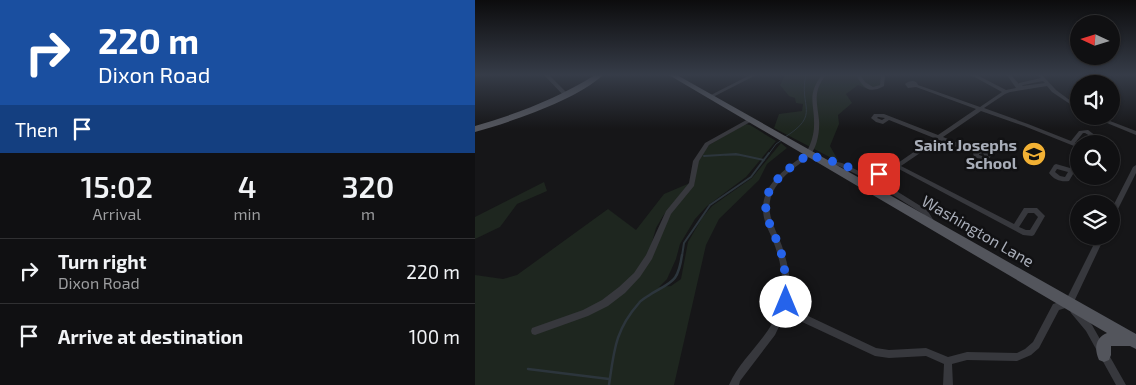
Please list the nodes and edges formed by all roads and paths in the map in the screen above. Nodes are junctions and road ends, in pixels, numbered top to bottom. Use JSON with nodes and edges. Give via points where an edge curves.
{"nodes":[{"id":1,"x":569,"y":93,"type":"edge"},
{"id":2,"x":702,"y":93,"type":"edge"},
{"id":3,"x":717,"y":93,"type":"edge"},
{"id":4,"x":813,"y":93,"type":"edge"},
{"id":5,"x":934,"y":93,"type":"edge"},
{"id":6,"x":1005,"y":93,"type":"edge"},
{"id":7,"x":1060,"y":93,"type":"edge"},
{"id":8,"x":566,"y":95,"type":"joint"},
{"id":9,"x":709,"y":97,"type":"junction"},
{"id":10,"x":1070,"y":101,"type":"edge"},
{"id":11,"x":979,"y":110,"type":"junction"},
{"id":12,"x":887,"y":118,"type":"dead end"},
{"id":13,"x":750,"y":120,"type":"junction"},
{"id":14,"x":1115,"y":125,"type":"edge"},
{"id":15,"x":475,"y":129,"type":"edge"},
{"id":16,"x":1136,"y":133,"type":"edge"},
{"id":17,"x":1079,"y":135,"type":"edge"},
{"id":18,"x":1091,"y":135,"type":"edge"},
{"id":19,"x":940,"y":137,"type":"junction"},
{"id":20,"x":1070,"y":142,"type":"edge"},
{"id":21,"x":976,"y":152,"type":"dead end"},
{"id":22,"x":809,"y":154,"type":"junction"},
{"id":23,"x":822,"y":161,"type":"junction"},
{"id":24,"x":897,"y":166,"type":"junction"},
{"id":25,"x":1136,"y":167,"type":"edge"},
{"id":26,"x":1120,"y":199,"type":"edge"},
{"id":27,"x":933,"y":226,"type":"junction"},
{"id":28,"x":1015,"y":228,"type":"dead end"},
{"id":29,"x":1098,"y":245,"type":"edge"},
{"id":30,"x":1069,"y":303,"type":"junction"},
{"id":31,"x":784,"y":309,"type":"junction"},
{"id":32,"x":535,"y":331,"type":"dead end"},
{"id":33,"x":1134,"y":341,"type":"edge"},
{"id":34,"x":1104,"y":355,"type":"junction"},
{"id":35,"x":949,"y":360,"type":"junction"},
{"id":36,"x":734,"y":385,"type":"edge"},
{"id":37,"x":948,"y":385,"type":"edge"},
{"id":38,"x":1121,"y":385,"type":"edge"}],
"edges":[{"from":1,"to":8,"type":"main road"},
{"from":2,"to":9,"type":"main road","name":"Washington Lane"},
{"from":3,"to":9,"type":"street"},
{"from":4,"to":22,"type":"street","via":[[817,121]]},
{"from":5,"to":11,"type":"street"},
{"from":6,"to":11,"type":"street"},
{"from":7,"to":10,"type":"street"},
{"from":8,"to":15,"type":"main road"},
{"from":9,"to":13,"type":"main road","name":"Washington Lane"},
{"from":11,"to":19,"type":"street"},
{"from":11,"to":20,"type":"street"},
{"from":12,"to":19,"type":"street"},
{"from":13,"to":22,"type":"main road","name":"Washington Lane"},
{"from":13,"to":32,"type":"street","via":[[711,141],[700,153],[692,184],[668,213],[649,257],[622,290],[585,313]]},
{"from":14,"to":16,"type":"street"},
{"from":17,"to":18,"type":"street","via":[[1084,131]]},
{"from":19,"to":21,"type":"street"},
{"from":19,"to":24,"type":"street"},
{"from":22,"to":23,"type":"main road","name":"Washington Lane"},
{"from":22,"to":31,"type":"street","via":[[775,182],[765,207],[785,273],[787,293]]},
{"from":23,"to":24,"type":"street","via":[[841,164],[868,176]]},
{"from":23,"to":27,"type":"main road","name":"Washington Lane"},
{"from":24,"to":27,"type":"street","via":[[884,179],[885,186],[925,212]]},
{"from":24,"to":28,"type":"street"},
{"from":25,"to":26,"type":"street"},
{"from":27,"to":30,"type":"main road","name":"Washington Lane"},
{"from":29,"to":30,"type":"street"},
{"from":30,"to":33,"type":"main road","name":"Washington Lane"},
{"from":30,"to":34,"type":"street","via":[[1089,328]]},
{"from":30,"to":35,"type":"street","via":[[1056,307],[1036,345],[1023,355],[1006,358],[967,356]]},
{"from":31,"to":35,"type":"street","via":[[875,352],[926,352]]},
{"from":31,"to":36,"type":"street","via":[[768,338]]},
{"from":33,"to":34,"type":"main road","via":[[1108,339],[1103,344]]},
{"from":34,"to":38,"type":"street"},
{"from":35,"to":37,"type":"street"}]}
